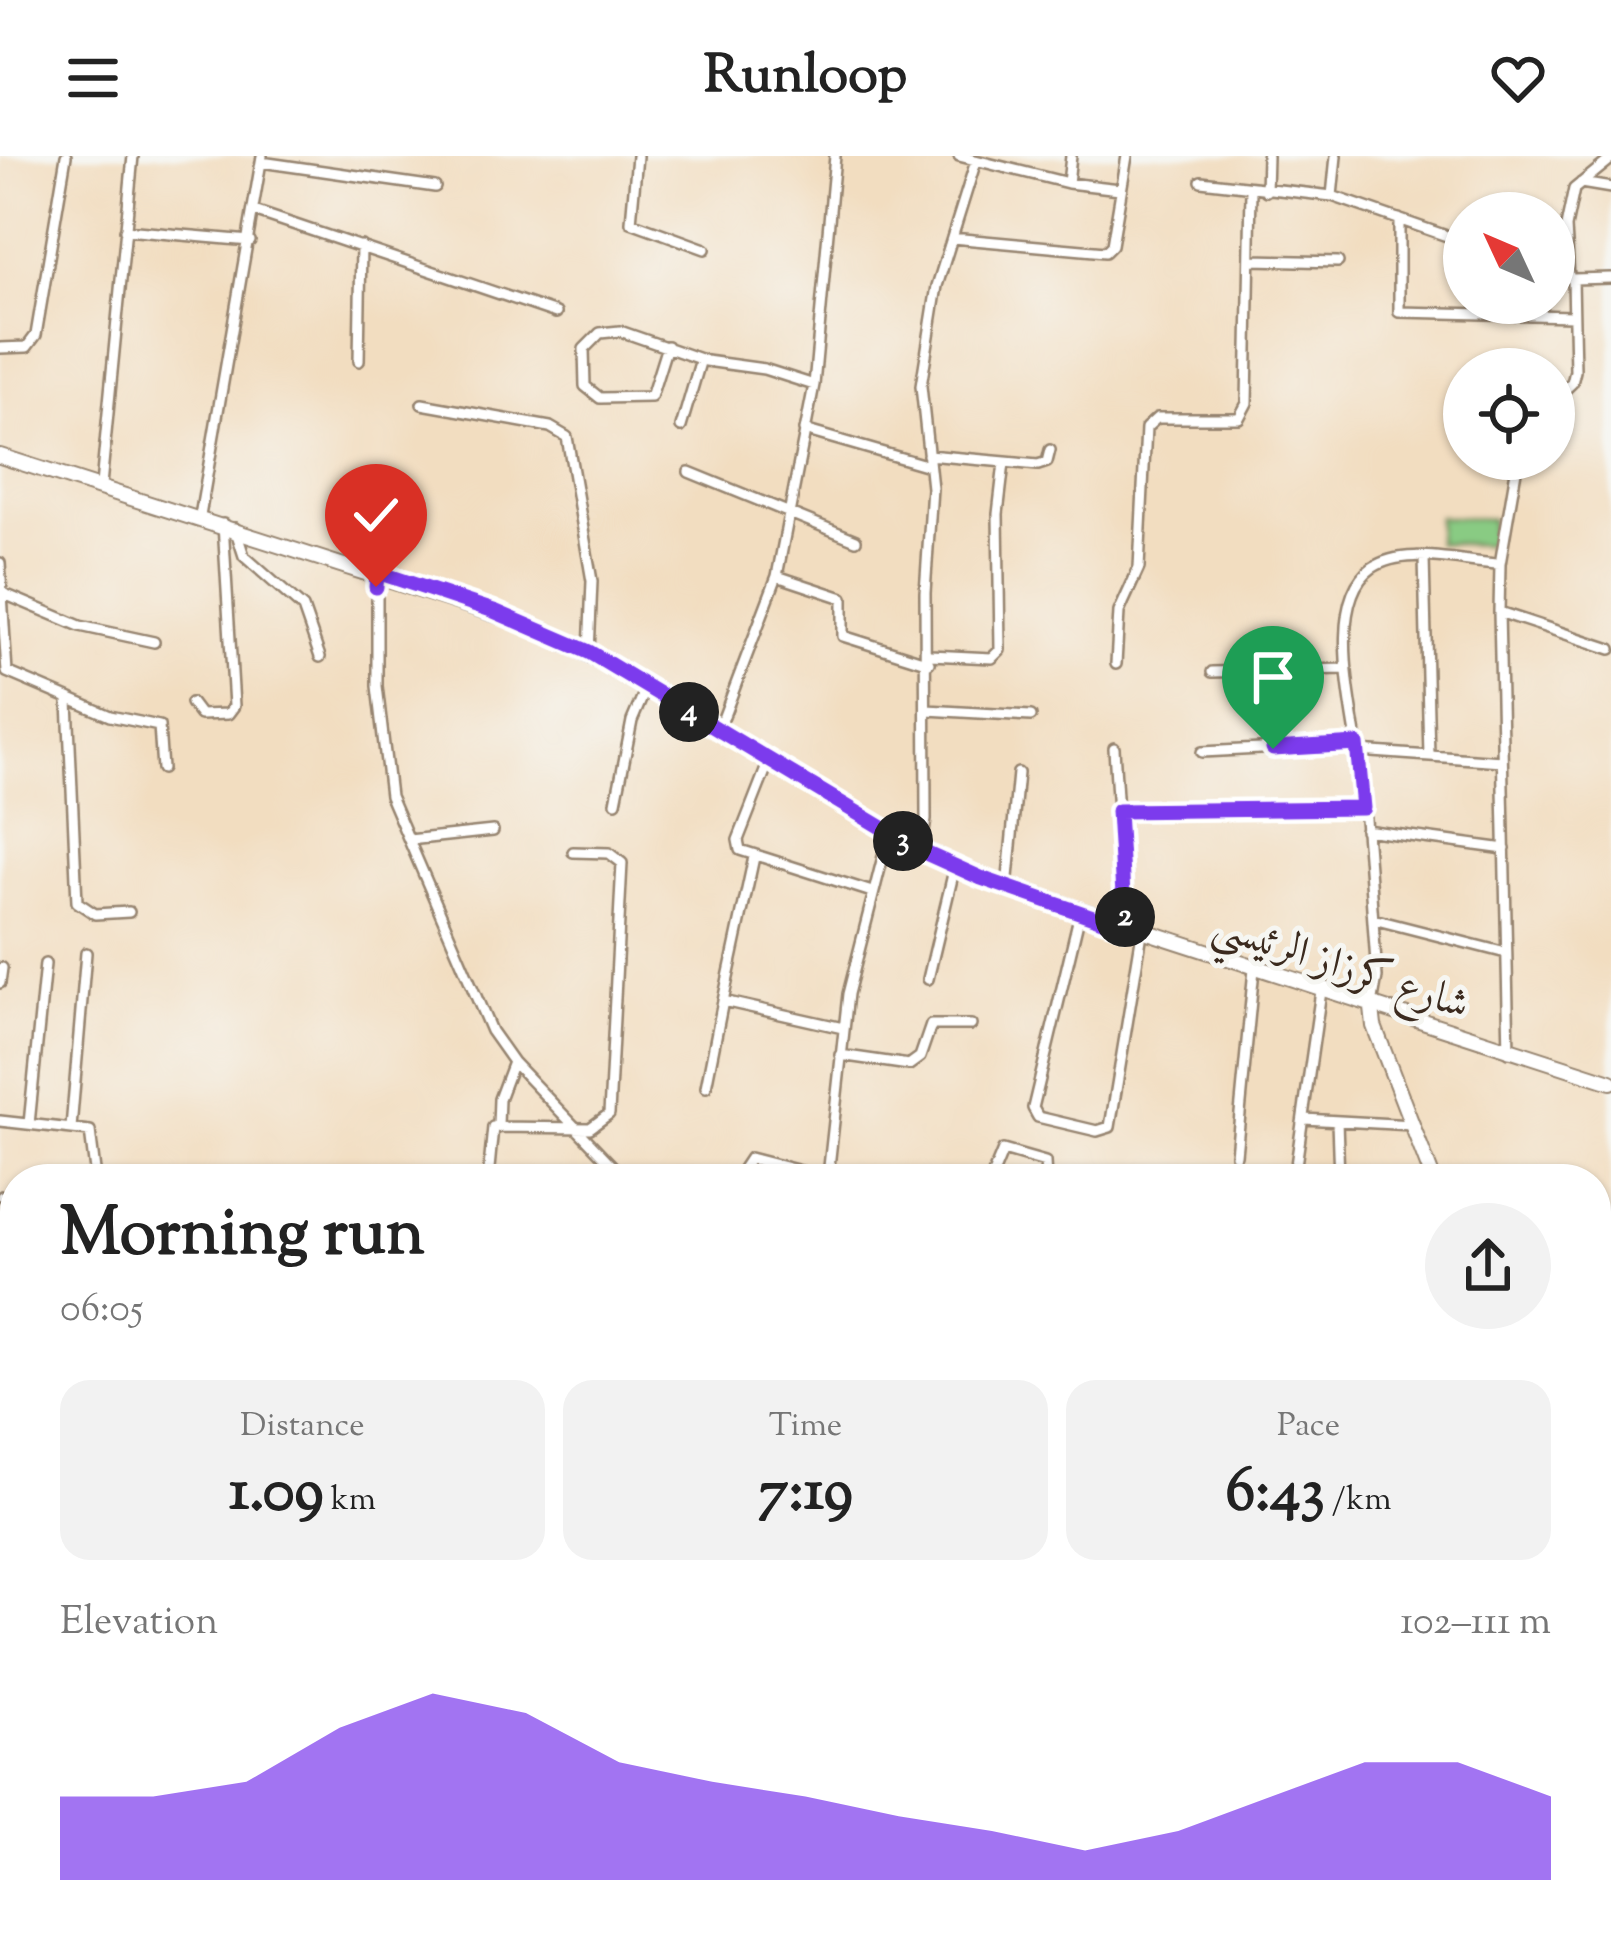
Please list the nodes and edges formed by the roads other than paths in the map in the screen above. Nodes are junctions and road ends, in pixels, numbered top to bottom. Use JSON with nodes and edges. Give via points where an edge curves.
{"nodes":[{"id":1,"x":66,"y":156,"type":"edge"},
{"id":2,"x":133,"y":156,"type":"edge"},
{"id":3,"x":637,"y":156,"type":"edge"},
{"id":4,"x":835,"y":156,"type":"edge"},
{"id":5,"x":959,"y":156,"type":"edge"},
{"id":6,"x":1071,"y":156,"type":"edge"},
{"id":7,"x":1127,"y":156,"type":"edge"},
{"id":8,"x":1267,"y":156,"type":"edge"},
{"id":9,"x":1336,"y":156,"type":"edge"},
{"id":10,"x":262,"y":159,"type":"edge"},
{"id":11,"x":1611,"y":159,"type":"edge"},
{"id":12,"x":976,"y":161,"type":"junction"},
{"id":13,"x":1201,"y":181,"type":"dead end"},
{"id":14,"x":1581,"y":182,"type":"junction"},
{"id":15,"x":1068,"y":183,"type":"junction"},
{"id":16,"x":435,"y":187,"type":"dead end"},
{"id":17,"x":1611,"y":188,"type":"edge"},
{"id":18,"x":1120,"y":189,"type":"junction"},
{"id":19,"x":1251,"y":189,"type":"junction"},
{"id":20,"x":1266,"y":191,"type":"junction"},
{"id":21,"x":1332,"y":196,"type":"junction"},
{"id":22,"x":1575,"y":199,"type":"edge"},
{"id":23,"x":254,"y":211,"type":"junction"},
{"id":24,"x":1399,"y":219,"type":"junction"},
{"id":25,"x":125,"y":230,"type":"junction"},
{"id":26,"x":1443,"y":235,"type":"edge"},
{"id":27,"x":952,"y":238,"type":"junction"},
{"id":28,"x":250,"y":241,"type":"junction"},
{"id":29,"x":361,"y":246,"type":"junction"},
{"id":30,"x":705,"y":249,"type":"dead end"},
{"id":31,"x":1252,"y":260,"type":"junction"},
{"id":32,"x":1338,"y":262,"type":"dead end"},
{"id":33,"x":1611,"y":278,"type":"edge"},
{"id":34,"x":1575,"y":279,"type":"edge"},
{"id":35,"x":556,"y":313,"type":"dead end"},
{"id":36,"x":1443,"y":313,"type":"edge"},
{"id":37,"x":667,"y":346,"type":"junction"},
{"id":38,"x":0,"y":348,"type":"edge"},
{"id":39,"x":701,"y":359,"type":"junction"},
{"id":40,"x":359,"y":362,"type":"dead end"},
{"id":41,"x":814,"y":385,"type":"junction"},
{"id":42,"x":422,"y":404,"type":"dead end"},
{"id":43,"x":681,"y":427,"type":"dead end"},
{"id":44,"x":805,"y":430,"type":"junction"},
{"id":45,"x":1050,"y":450,"type":"dead end"},
{"id":46,"x":0,"y":456,"type":"edge"},
{"id":47,"x":929,"y":460,"type":"junction"},
{"id":48,"x":1004,"y":464,"type":"junction"},
{"id":49,"x":689,"y":472,"type":"dead end"},
{"id":50,"x":1514,"y":480,"type":"edge"},
{"id":51,"x":101,"y":485,"type":"junction"},
{"id":52,"x":789,"y":508,"type":"junction"},
{"id":53,"x":200,"y":517,"type":"junction"},
{"id":54,"x":229,"y":526,"type":"junction"},
{"id":55,"x":856,"y":540,"type":"dead end"},
{"id":56,"x":1424,"y":558,"type":"junction"},
{"id":57,"x":0,"y":562,"type":"edge"},
{"id":58,"x":1500,"y":564,"type":"junction"},
{"id":59,"x":377,"y":572,"type":"junction"},
{"id":60,"x":777,"y":576,"type":"junction"},
{"id":61,"x":2,"y":592,"type":"edge"},
{"id":62,"x":1499,"y":612,"type":"junction"},
{"id":63,"x":154,"y":642,"type":"dead end"},
{"id":64,"x":1611,"y":650,"type":"edge"},
{"id":65,"x":589,"y":652,"type":"junction"},
{"id":66,"x":320,"y":657,"type":"dead end"},
{"id":67,"x":929,"y":659,"type":"junction"},
{"id":68,"x":1116,"y":664,"type":"dead end"},
{"id":69,"x":1346,"y":669,"type":"junction"},
{"id":70,"x":1212,"y":672,"type":"dead end"},
{"id":71,"x":646,"y":686,"type":"junction"},
{"id":72,"x":68,"y":701,"type":"junction"},
{"id":73,"x":191,"y":703,"type":"dead end"},
{"id":74,"x":927,"y":710,"type":"junction"},
{"id":75,"x":1031,"y":716,"type":"dead end"},
{"id":76,"x":719,"y":730,"type":"junction"},
{"id":77,"x":1357,"y":747,"type":"junction"},
{"id":78,"x":1114,"y":748,"type":"dead end"},
{"id":79,"x":1202,"y":752,"type":"dead end"},
{"id":80,"x":1430,"y":756,"type":"junction"},
{"id":81,"x":770,"y":761,"type":"junction"},
{"id":82,"x":1502,"y":761,"type":"junction"},
{"id":83,"x":163,"y":769,"type":"dead end"},
{"id":84,"x":1018,"y":773,"type":"dead end"},
{"id":85,"x":616,"y":802,"type":"dead end"},
{"id":86,"x":1363,"y":808,"type":"junction"},
{"id":87,"x":1118,"y":811,"type":"junction"},
{"id":88,"x":1364,"y":830,"type":"junction"},
{"id":89,"x":493,"y":831,"type":"dead end"},
{"id":90,"x":889,"y":833,"type":"junction"},
{"id":91,"x":409,"y":840,"type":"junction"},
{"id":92,"x":1505,"y":849,"type":"junction"},
{"id":93,"x":921,"y":851,"type":"junction"},
{"id":94,"x":573,"y":852,"type":"dead end"},
{"id":95,"x":754,"y":857,"type":"junction"},
{"id":96,"x":955,"y":866,"type":"junction"},
{"id":97,"x":1007,"y":888,"type":"junction"},
{"id":98,"x":872,"y":892,"type":"junction"},
{"id":99,"x":129,"y":912,"type":"dead end"},
{"id":100,"x":1080,"y":913,"type":"junction"},
{"id":101,"x":1372,"y":919,"type":"junction"},
{"id":102,"x":1125,"y":928,"type":"junction"},
{"id":103,"x":1142,"y":933,"type":"junction"},
{"id":104,"x":86,"y":953,"type":"dead end"},
{"id":105,"x":1507,"y":953,"type":"junction"},
{"id":106,"x":45,"y":964,"type":"dead end"},
{"id":107,"x":2,"y":968,"type":"edge"},
{"id":108,"x":1254,"y":969,"type":"junction"},
{"id":109,"x":928,"y":979,"type":"dead end"},
{"id":110,"x":0,"y":983,"type":"edge"},
{"id":111,"x":1322,"y":991,"type":"junction"},
{"id":112,"x":723,"y":1001,"type":"junction"},
{"id":113,"x":1372,"y":1008,"type":"junction"},
{"id":114,"x":971,"y":1025,"type":"dead end"},
{"id":115,"x":843,"y":1028,"type":"junction"},
{"id":116,"x":1509,"y":1052,"type":"junction"},
{"id":117,"x":840,"y":1055,"type":"junction"},
{"id":118,"x":513,"y":1062,"type":"junction"},
{"id":119,"x":1611,"y":1082,"type":"edge"},
{"id":120,"x":706,"y":1087,"type":"dead end"},
{"id":121,"x":1304,"y":1119,"type":"junction"},
{"id":122,"x":0,"y":1121,"type":"edge"},
{"id":123,"x":1336,"y":1121,"type":"junction"},
{"id":124,"x":29,"y":1124,"type":"junction"},
{"id":125,"x":498,"y":1125,"type":"junction"},
{"id":126,"x":1412,"y":1125,"type":"junction"},
{"id":127,"x":70,"y":1128,"type":"junction"},
{"id":128,"x":580,"y":1128,"type":"junction"},
{"id":129,"x":1235,"y":1155,"type":"dead end"},
{"id":130,"x":94,"y":1164,"type":"edge"},
{"id":131,"x":489,"y":1164,"type":"edge"},
{"id":132,"x":612,"y":1164,"type":"edge"},
{"id":133,"x":746,"y":1164,"type":"edge"},
{"id":134,"x":775,"y":1164,"type":"edge"},
{"id":135,"x":829,"y":1164,"type":"edge"},
{"id":136,"x":997,"y":1164,"type":"edge"},
{"id":137,"x":1046,"y":1164,"type":"edge"},
{"id":138,"x":1296,"y":1164,"type":"edge"},
{"id":139,"x":1338,"y":1164,"type":"edge"},
{"id":140,"x":1427,"y":1164,"type":"edge"}],
"edges":[{"from":1,"to":38,"type":"street","via":[[36,335],[27,347]]},
{"from":2,"to":25,"type":"street"},
{"from":3,"to":30,"type":"street","via":[[632,222]]},
{"from":4,"to":41,"type":"street"},
{"from":5,"to":12,"type":"street"},
{"from":6,"to":15,"type":"street"},
{"from":7,"to":18,"type":"street"},
{"from":8,"to":20,"type":"street"},
{"from":9,"to":21,"type":"street"},
{"from":10,"to":16,"type":"street"},
{"from":10,"to":23,"type":"street"},
{"from":11,"to":14,"type":"street"},
{"from":12,"to":15,"type":"street"},
{"from":12,"to":27,"type":"street"},
{"from":13,"to":19,"type":"street"},
{"from":14,"to":17,"type":"street"},
{"from":14,"to":22,"type":"street"},
{"from":15,"to":18,"type":"street"},
{"from":18,"to":27,"type":"street","via":[[1112,245],[1101,254]]},
{"from":19,"to":20,"type":"street"},
{"from":19,"to":31,"type":"street"},
{"from":20,"to":21,"type":"street"},
{"from":21,"to":24,"type":"street"},
{"from":23,"to":28,"type":"street"},
{"from":23,"to":29,"type":"street"},
{"from":24,"to":26,"type":"street"},
{"from":24,"to":36,"type":"street","via":[[1400,312]]},
{"from":25,"to":28,"type":"street"},
{"from":25,"to":51,"type":"street"},
{"from":27,"to":47,"type":"street","via":[[921,386]]},
{"from":28,"to":53,"type":"street"},
{"from":29,"to":35,"type":"street"},
{"from":29,"to":40,"type":"street"},
{"from":31,"to":32,"type":"street"},
{"from":31,"to":68,"type":"street","via":[[1243,415],[1157,418],[1146,428],[1139,568],[1119,612]]},
{"from":33,"to":34,"type":"street"},
{"from":37,"to":37,"type":"street","via":[[651,397],[600,398],[585,386],[584,349],[600,333]]},
{"from":37,"to":39,"type":"street"},
{"from":39,"to":41,"type":"street"},
{"from":39,"to":43,"type":"street"},
{"from":41,"to":44,"type":"street"},
{"from":42,"to":65,"type":"street","via":[[567,437],[592,581]]},
{"from":44,"to":47,"type":"street"},
{"from":44,"to":52,"type":"street"},
{"from":45,"to":48,"type":"street","via":[[1044,464]]},
{"from":46,"to":51,"type":"street","name":"شارع كرزاز الرئيسي"},
{"from":47,"to":48,"type":"street"},
{"from":47,"to":67,"type":"street"},
{"from":48,"to":67,"type":"street","via":[[1000,650],[992,658]]},
{"from":49,"to":52,"type":"street"},
{"from":50,"to":58,"type":"street"},
{"from":51,"to":53,"type":"street","name":"شارع كرزاز الرئيسي"},
{"from":52,"to":55,"type":"street"},
{"from":52,"to":60,"type":"street"},
{"from":53,"to":54,"type":"street","name":"شارع كرزاز الرئيسي"},
{"from":54,"to":59,"type":"street","name":"شارع كرزاز الرئيسي"},
{"from":54,"to":66,"type":"street","via":[[244,556],[303,608]]},
{"from":54,"to":73,"type":"street","via":[[234,706],[228,714],[200,715]]},
{"from":56,"to":58,"type":"street"},
{"from":56,"to":69,"type":"street","via":[[1392,559],[1364,575],[1352,604]]},
{"from":56,"to":80,"type":"street"},
{"from":57,"to":61,"type":"street"},
{"from":58,"to":62,"type":"street"},
{"from":59,"to":65,"type":"street","name":"شارع كرزاز الرئيسي"},
{"from":59,"to":91,"type":"street","via":[[382,748]]},
{"from":60,"to":67,"type":"street","via":[[843,598],[843,636]]},
{"from":60,"to":76,"type":"street"},
{"from":61,"to":63,"type":"street","via":[[80,626]]},
{"from":61,"to":72,"type":"street","via":[[7,672]]},
{"from":62,"to":64,"type":"street"},
{"from":62,"to":82,"type":"street"},
{"from":65,"to":71,"type":"street","name":"شارع كرزاز الرئيسي"},
{"from":67,"to":74,"type":"street"},
{"from":69,"to":70,"type":"street"},
{"from":69,"to":77,"type":"street"},
{"from":71,"to":76,"type":"street","name":"شارع كرزاز الرئيسي"},
{"from":71,"to":85,"type":"street"},
{"from":72,"to":83,"type":"street","via":[[159,726]]},
{"from":72,"to":99,"type":"street","via":[[77,902],[95,914]]},
{"from":74,"to":75,"type":"street"},
{"from":74,"to":93,"type":"street"},
{"from":76,"to":81,"type":"street","name":"شارع كرزاز الرئيسي"},
{"from":77,"to":79,"type":"street"},
{"from":77,"to":80,"type":"street"},
{"from":77,"to":86,"type":"street"},
{"from":78,"to":87,"type":"street"},
{"from":80,"to":82,"type":"street"},
{"from":81,"to":90,"type":"street","name":"شارع كرزاز الرئيسي"},
{"from":81,"to":95,"type":"street","via":[[738,841]]},
{"from":82,"to":92,"type":"street"},
{"from":84,"to":97,"type":"street"},
{"from":86,"to":87,"type":"street"},
{"from":86,"to":88,"type":"street"},
{"from":87,"to":102,"type":"street"},
{"from":88,"to":92,"type":"street"},
{"from":88,"to":101,"type":"street"},
{"from":89,"to":91,"type":"street"},
{"from":90,"to":93,"type":"street","name":"شارع كرزاز الرئيسي"},
{"from":90,"to":98,"type":"street"},
{"from":91,"to":118,"type":"street","via":[[490,1031]]},
{"from":92,"to":105,"type":"street"},
{"from":93,"to":96,"type":"street","name":"شارع كرزاز الرئيسي"},
{"from":94,"to":128,"type":"street","via":[[617,855],[622,869],[609,1114],[598,1126]]},
{"from":95,"to":98,"type":"street"},
{"from":95,"to":112,"type":"street"},
{"from":96,"to":97,"type":"street","name":"شارع كرزاز الرئيسي"},
{"from":96,"to":109,"type":"street"},
{"from":97,"to":100,"type":"street","name":"شارع كرزاز الرئيسي"},
{"from":98,"to":115,"type":"street"},
{"from":100,"to":102,"type":"street","name":"شارع كرزاز الرئيسي"},
{"from":100,"to":103,"type":"street","via":[[1038,1117],[1110,1127]]},
{"from":101,"to":105,"type":"street"},
{"from":101,"to":113,"type":"street"},
{"from":102,"to":103,"type":"street","name":"شارع كرزاز الرئيسي"},
{"from":103,"to":108,"type":"street","name":"شارع كرزاز الرئيسي"},
{"from":104,"to":127,"type":"street"},
{"from":105,"to":116,"type":"street"},
{"from":106,"to":124,"type":"street"},
{"from":107,"to":110,"type":"street"},
{"from":108,"to":111,"type":"street","name":"شارع كرزاز الرئيسي"},
{"from":108,"to":129,"type":"street"},
{"from":111,"to":113,"type":"street","name":"شارع كرزاز الرئيسي"},
{"from":111,"to":121,"type":"street"},
{"from":112,"to":115,"type":"street"},
{"from":112,"to":120,"type":"street"},
{"from":113,"to":116,"type":"street","name":"شارع كرزاز الرئيسي"},
{"from":113,"to":126,"type":"street"},
{"from":114,"to":117,"type":"street","via":[[931,1025],[909,1065]]},
{"from":115,"to":117,"type":"street"},
{"from":116,"to":119,"type":"street","name":"شارع كرزاز الرئيسي"},
{"from":117,"to":135,"type":"street"},
{"from":118,"to":125,"type":"street"},
{"from":118,"to":128,"type":"street"},
{"from":121,"to":123,"type":"street"},
{"from":121,"to":138,"type":"street"},
{"from":122,"to":124,"type":"street"},
{"from":123,"to":126,"type":"street"},
{"from":123,"to":139,"type":"street"},
{"from":124,"to":127,"type":"street"},
{"from":125,"to":128,"type":"street"},
{"from":125,"to":131,"type":"street","via":[[490,1132]]},
{"from":126,"to":140,"type":"street"},
{"from":127,"to":130,"type":"street","via":[[90,1130]]},
{"from":128,"to":132,"type":"street"},
{"from":133,"to":134,"type":"street"},
{"from":136,"to":137,"type":"street","via":[[1003,1150]]}]}
